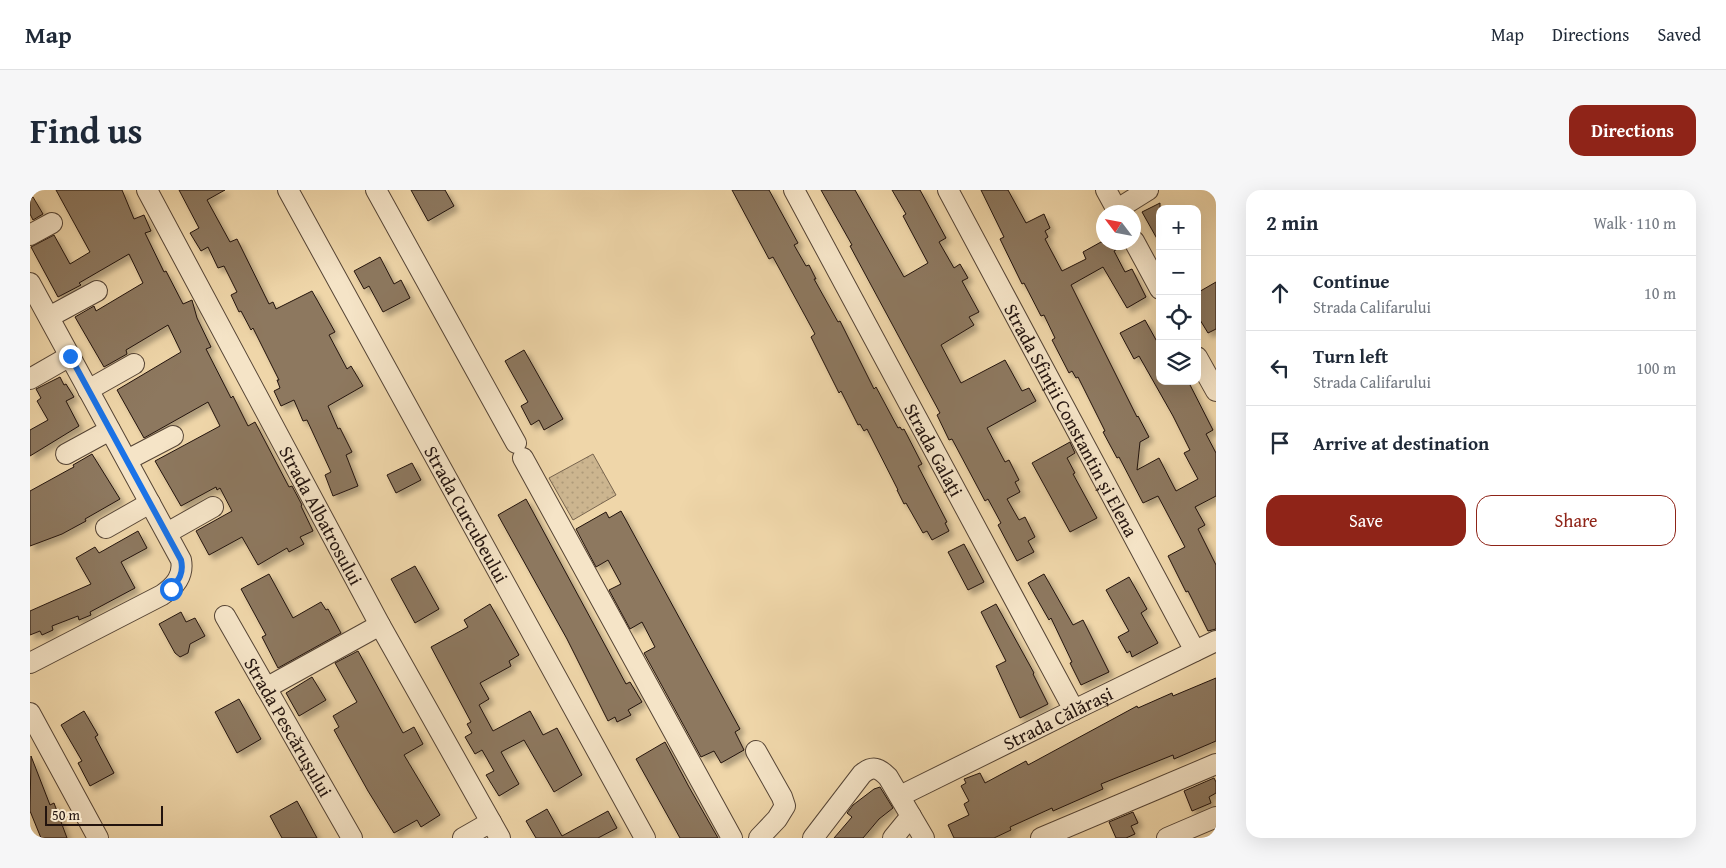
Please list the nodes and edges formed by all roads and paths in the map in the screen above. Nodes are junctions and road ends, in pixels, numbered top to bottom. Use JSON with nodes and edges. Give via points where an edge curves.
{"nodes":[{"id":1,"x":147,"y":190,"type":"edge"},
{"id":2,"x":288,"y":190,"type":"edge"},
{"id":3,"x":376,"y":190,"type":"edge"},
{"id":4,"x":794,"y":190,"type":"edge"},
{"id":5,"x":948,"y":190,"type":"edge"},
{"id":6,"x":1106,"y":190,"type":"edge"},
{"id":7,"x":1148,"y":190,"type":"edge"},
{"id":8,"x":1114,"y":205,"type":"edge"},
{"id":9,"x":1126,"y":205,"type":"edge"},
{"id":10,"x":52,"y":223,"type":"dead end"},
{"id":11,"x":30,"y":235,"type":"edge"},
{"id":12,"x":1138,"y":250,"type":"edge"},
{"id":13,"x":1156,"y":282,"type":"edge"},
{"id":14,"x":30,"y":283,"type":"edge"},
{"id":15,"x":97,"y":291,"type":"dead end"},
{"id":16,"x":49,"y":317,"type":"junction"},
{"id":17,"x":70,"y":356,"type":"junction"},
{"id":18,"x":134,"y":364,"type":"dead end"},
{"id":19,"x":1201,"y":364,"type":"edge"},
{"id":20,"x":30,"y":379,"type":"edge"},
{"id":21,"x":88,"y":390,"type":"junction"},
{"id":22,"x":1216,"y":391,"type":"edge"},
{"id":23,"x":110,"y":430,"type":"junction"},
{"id":24,"x":173,"y":436,"type":"dead end"},
{"id":25,"x":66,"y":454,"type":"dead end"},
{"id":26,"x":127,"y":460,"type":"junction"},
{"id":27,"x":150,"y":503,"type":"junction"},
{"id":28,"x":213,"y":507,"type":"dead end"},
{"id":29,"x":106,"y":528,"type":"dead end"},
{"id":30,"x":167,"y":533,"type":"junction"},
{"id":31,"x":225,"y":616,"type":"dead end"},
{"id":32,"x":380,"y":625,"type":"junction"},
{"id":33,"x":1216,"y":642,"type":"edge"},
{"id":34,"x":1195,"y":651,"type":"junction"},
{"id":35,"x":30,"y":663,"type":"edge"},
{"id":36,"x":266,"y":688,"type":"junction"},
{"id":37,"x":1074,"y":710,"type":"junction"},
{"id":38,"x":30,"y":714,"type":"edge"},
{"id":39,"x":756,"y":751,"type":"dead end"},
{"id":40,"x":1216,"y":764,"type":"edge"},
{"id":41,"x":900,"y":796,"type":"junction"},
{"id":42,"x":911,"y":816,"type":"junction"},
{"id":43,"x":1216,"y":817,"type":"edge"},
{"id":44,"x":495,"y":830,"type":"edge"},
{"id":45,"x":1044,"y":837,"type":"edge"},
{"id":46,"x":98,"y":838,"type":"edge"},
{"id":47,"x":352,"y":838,"type":"edge"},
{"id":48,"x":463,"y":838,"type":"edge"},
{"id":49,"x":645,"y":838,"type":"edge"},
{"id":50,"x":732,"y":838,"type":"edge"},
{"id":51,"x":759,"y":838,"type":"edge"},
{"id":52,"x":813,"y":838,"type":"edge"},
{"id":53,"x":893,"y":838,"type":"edge"},
{"id":54,"x":924,"y":838,"type":"edge"},
{"id":55,"x":1167,"y":838,"type":"edge"}],
"edges":[{"from":1,"to":32,"type":"street","name":"Strada Albatrosului"},
{"from":2,"to":49,"type":"street","name":"Strada Curcubeului"},
{"from":3,"to":50,"type":"street"},
{"from":4,"to":37,"type":"street","name":"Strada Galați"},
{"from":5,"to":34,"type":"street","name":"Strada Sfinții Constantin și Elena"},
{"from":6,"to":8,"type":"street"},
{"from":7,"to":9,"type":"street"},
{"from":10,"to":11,"type":"street"},
{"from":12,"to":13,"type":"street"},
{"from":14,"to":16,"type":"street"},
{"from":15,"to":16,"type":"street"},
{"from":16,"to":17,"type":"street"},
{"from":17,"to":20,"type":"street"},
{"from":17,"to":21,"type":"street"},
{"from":18,"to":21,"type":"street"},
{"from":19,"to":22,"type":"street"},
{"from":21,"to":23,"type":"street"},
{"from":23,"to":25,"type":"street"},
{"from":23,"to":26,"type":"street"},
{"from":24,"to":26,"type":"street"},
{"from":26,"to":27,"type":"street"},
{"from":27,"to":29,"type":"street"},
{"from":27,"to":30,"type":"street"},
{"from":28,"to":30,"type":"street"},
{"from":30,"to":35,"type":"street","via":[[183,568],[171,589]]},
{"from":31,"to":36,"type":"street","name":"Strada Pescărușului"},
{"from":32,"to":36,"type":"street"},
{"from":32,"to":44,"type":"street","name":"Strada Albatrosului"},
{"from":33,"to":34,"type":"street","name":"Strada Călărași"},
{"from":34,"to":37,"type":"street","name":"Strada Călărași"},
{"from":36,"to":47,"type":"street","name":"Strada Pescărușului"},
{"from":37,"to":41,"type":"street","name":"Strada Călărași"},
{"from":38,"to":46,"type":"street"},
{"from":39,"to":51,"type":"street","via":[[784,806]]},
{"from":40,"to":45,"type":"street"},
{"from":41,"to":42,"type":"street"},
{"from":41,"to":52,"type":"street","via":[[882,771],[868,769]]},
{"from":42,"to":53,"type":"street"},
{"from":42,"to":54,"type":"street"},
{"from":43,"to":55,"type":"street"},
{"from":44,"to":48,"type":"street"}]}
